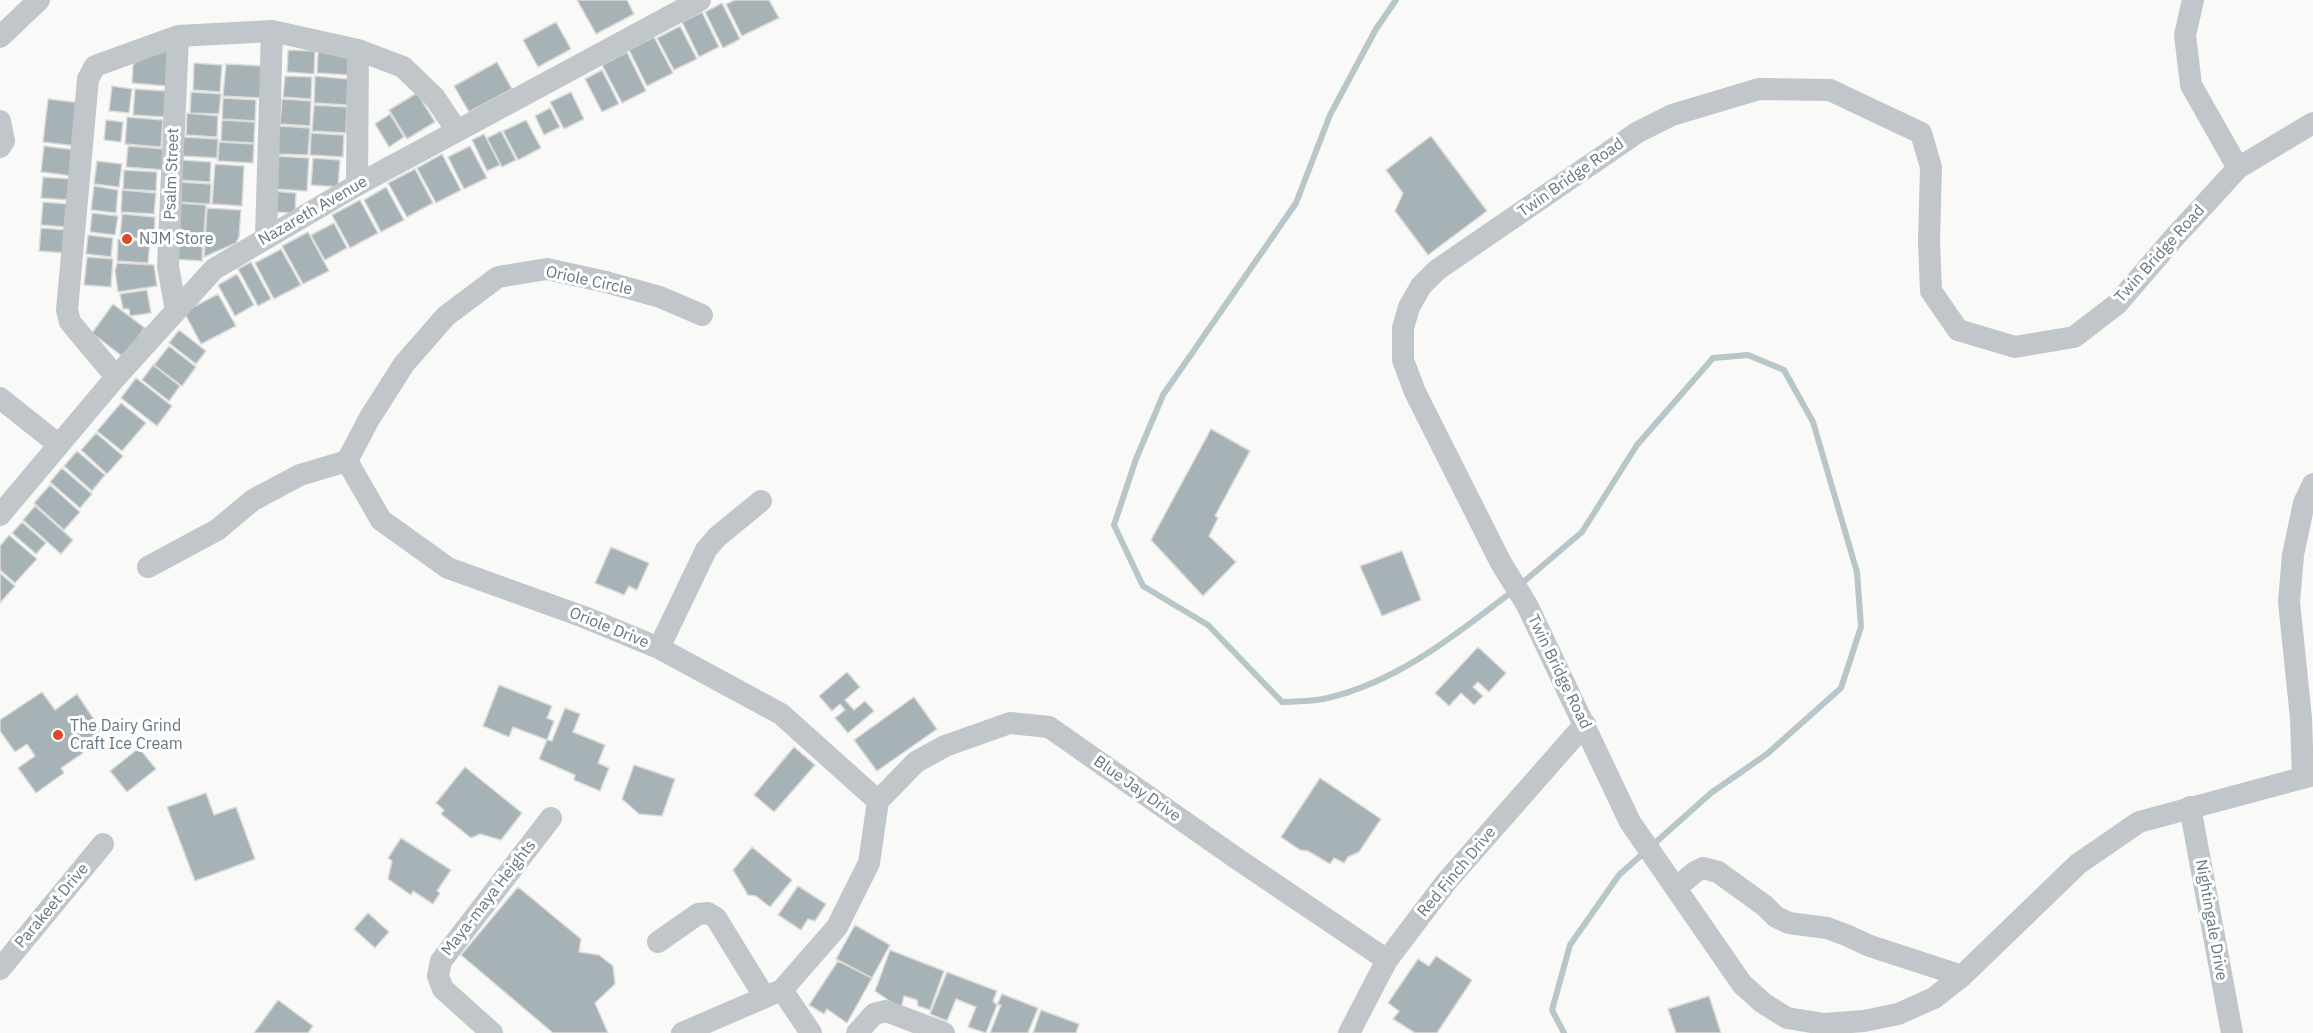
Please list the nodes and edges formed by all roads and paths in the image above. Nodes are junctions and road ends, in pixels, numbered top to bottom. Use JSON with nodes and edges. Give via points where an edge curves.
{"nodes":[{"id":1,"x":39,"y":0,"type":"edge"},
{"id":2,"x":700,"y":0,"type":"edge"},
{"id":3,"x":2193,"y":0,"type":"edge"},
{"id":4,"x":272,"y":31,"type":"junction"},
{"id":5,"x":178,"y":36,"type":"junction"},
{"id":6,"x":0,"y":37,"type":"edge"},
{"id":7,"x":358,"y":50,"type":"junction"},
{"id":8,"x":0,"y":121,"type":"edge"},
{"id":9,"x":2313,"y":123,"type":"edge"},
{"id":10,"x":457,"y":131,"type":"junction"},
{"id":11,"x":0,"y":147,"type":"edge"},
{"id":12,"x":2238,"y":168,"type":"junction"},
{"id":13,"x":357,"y":185,"type":"junction"},
{"id":14,"x":266,"y":237,"type":"junction"},
{"id":15,"x":176,"y":311,"type":"junction"},
{"id":16,"x":702,"y":315,"type":"dead end"},
{"id":17,"x":116,"y":377,"type":"junction"},
{"id":18,"x":0,"y":398,"type":"edge"},
{"id":19,"x":58,"y":445,"type":"junction"},
{"id":20,"x":347,"y":461,"type":"junction"},
{"id":21,"x":2313,"y":484,"type":"edge"},
{"id":22,"x":761,"y":501,"type":"dead end"},
{"id":23,"x":0,"y":515,"type":"edge"},
{"id":24,"x":148,"y":567,"type":"dead end"},
{"id":25,"x":659,"y":648,"type":"junction"},
{"id":26,"x":1585,"y":724,"type":"junction"},
{"id":27,"x":2308,"y":777,"type":"edge"},
{"id":28,"x":878,"y":801,"type":"junction"},
{"id":29,"x":2190,"y":807,"type":"junction"},
{"id":30,"x":551,"y":818,"type":"dead end"},
{"id":31,"x":104,"y":844,"type":"dead end"},
{"id":32,"x":1672,"y":884,"type":"junction"},
{"id":33,"x":658,"y":942,"type":"dead end"},
{"id":34,"x":1387,"y":960,"type":"junction"},
{"id":35,"x":0,"y":969,"type":"edge"},
{"id":36,"x":1962,"y":976,"type":"junction"},
{"id":37,"x":773,"y":993,"type":"junction"},
{"id":38,"x":1787,"y":1025,"type":"edge"},
{"id":39,"x":492,"y":1033,"type":"edge"},
{"id":40,"x":682,"y":1033,"type":"edge"},
{"id":41,"x":812,"y":1033,"type":"edge"},
{"id":42,"x":857,"y":1033,"type":"edge"},
{"id":43,"x":944,"y":1033,"type":"edge"},
{"id":44,"x":1349,"y":1033,"type":"edge"},
{"id":45,"x":2232,"y":1033,"type":"edge"}],
"edges":[{"from":1,"to":6,"type":"street"},
{"from":2,"to":10,"type":"street","name":"Nazareth Avenue"},
{"from":3,"to":12,"type":"street","via":[[2185,35],[2191,84]]},
{"from":4,"to":5,"type":"street"},
{"from":4,"to":7,"type":"street"},
{"from":4,"to":14,"type":"street"},
{"from":5,"to":15,"type":"street","name":"Psalm Street","via":[[168,266]]},
{"from":5,"to":17,"type":"street","via":[[95,66],[88,79],[67,310],[70,322]]},
{"from":7,"to":10,"type":"street","via":[[403,66],[435,98]]},
{"from":7,"to":13,"type":"street"},
{"from":8,"to":11,"type":"street","via":[[4,141]]},
{"from":9,"to":12,"type":"street","name":"Twin Bridge Road"},
{"from":10,"to":13,"type":"street","name":"Nazareth Avenue"},
{"from":12,"to":26,"type":"street","name":"Twin Bridge Road","via":[[2117,304],[2073,337],[2015,347],[1958,330],[1931,291],[1931,167],[1921,133],[1830,90],[1759,89],[1672,115],[1638,132],[1437,270],[1421,286],[1409,307],[1403,328],[1403,360],[1415,392]]},
{"from":13,"to":14,"type":"street","name":"Nazareth Avenue"},
{"from":14,"to":15,"type":"street","name":"Nazareth Avenue","via":[[214,269]]},
{"from":15,"to":17,"type":"street","name":"Nazareth Avenue"},
{"from":16,"to":20,"type":"street","name":"Oriole Circle","via":[[660,297],[547,269],[498,277],[446,316],[404,364]]},
{"from":17,"to":19,"type":"street","name":"Nazareth Avenue"},
{"from":18,"to":19,"type":"street"},
{"from":19,"to":23,"type":"street","name":"Nazareth Avenue"},
{"from":20,"to":24,"type":"street","via":[[300,475],[253,500],[217,530]]},
{"from":20,"to":25,"type":"street","name":"Oriole Drive","via":[[381,520],[448,568]]},
{"from":21,"to":27,"type":"street","via":[[2304,503],[2293,555],[2289,602]]},
{"from":22,"to":25,"type":"street","via":[[706,550]]},
{"from":25,"to":28,"type":"street","name":"Oriole Drive","via":[[781,714]]},
{"from":26,"to":32,"type":"street","name":"Twin Bridge Road","via":[[1630,822]]},
{"from":26,"to":34,"type":"street","name":"Red Finch Drive","via":[[1447,881]]},
{"from":27,"to":29,"type":"street"},
{"from":28,"to":34,"type":"street","name":"Blue Jay Drive","via":[[916,762],[945,746],[1010,723],[1049,727]]},
{"from":28,"to":37,"type":"street","via":[[870,863],[837,927]]},
{"from":29,"to":36,"type":"street","via":[[2139,822],[2078,864]]},
{"from":29,"to":45,"type":"street","name":"Nightingale Drive"},
{"from":30,"to":39,"type":"street","name":"Maya-maya Heights","via":[[441,961],[438,976],[443,989]]},
{"from":31,"to":35,"type":"street","name":"Parakeet Drive"},
{"from":32,"to":36,"type":"street","via":[[1703,868],[1718,872],[1789,923],[1837,931]]},
{"from":32,"to":38,"type":"street","name":"Twin Bridge Road","via":[[1742,984]]},
{"from":33,"to":37,"type":"street","via":[[698,914],[708,913],[716,918]]},
{"from":34,"to":44,"type":"street","name":"Red Finch Drive"},
{"from":36,"to":38,"type":"street","via":[[1934,998],[1898,1014],[1864,1021]]},
{"from":37,"to":40,"type":"street"},
{"from":37,"to":41,"type":"street"},
{"from":42,"to":43,"type":"street","via":[[874,1014],[886,1011]]}]}
